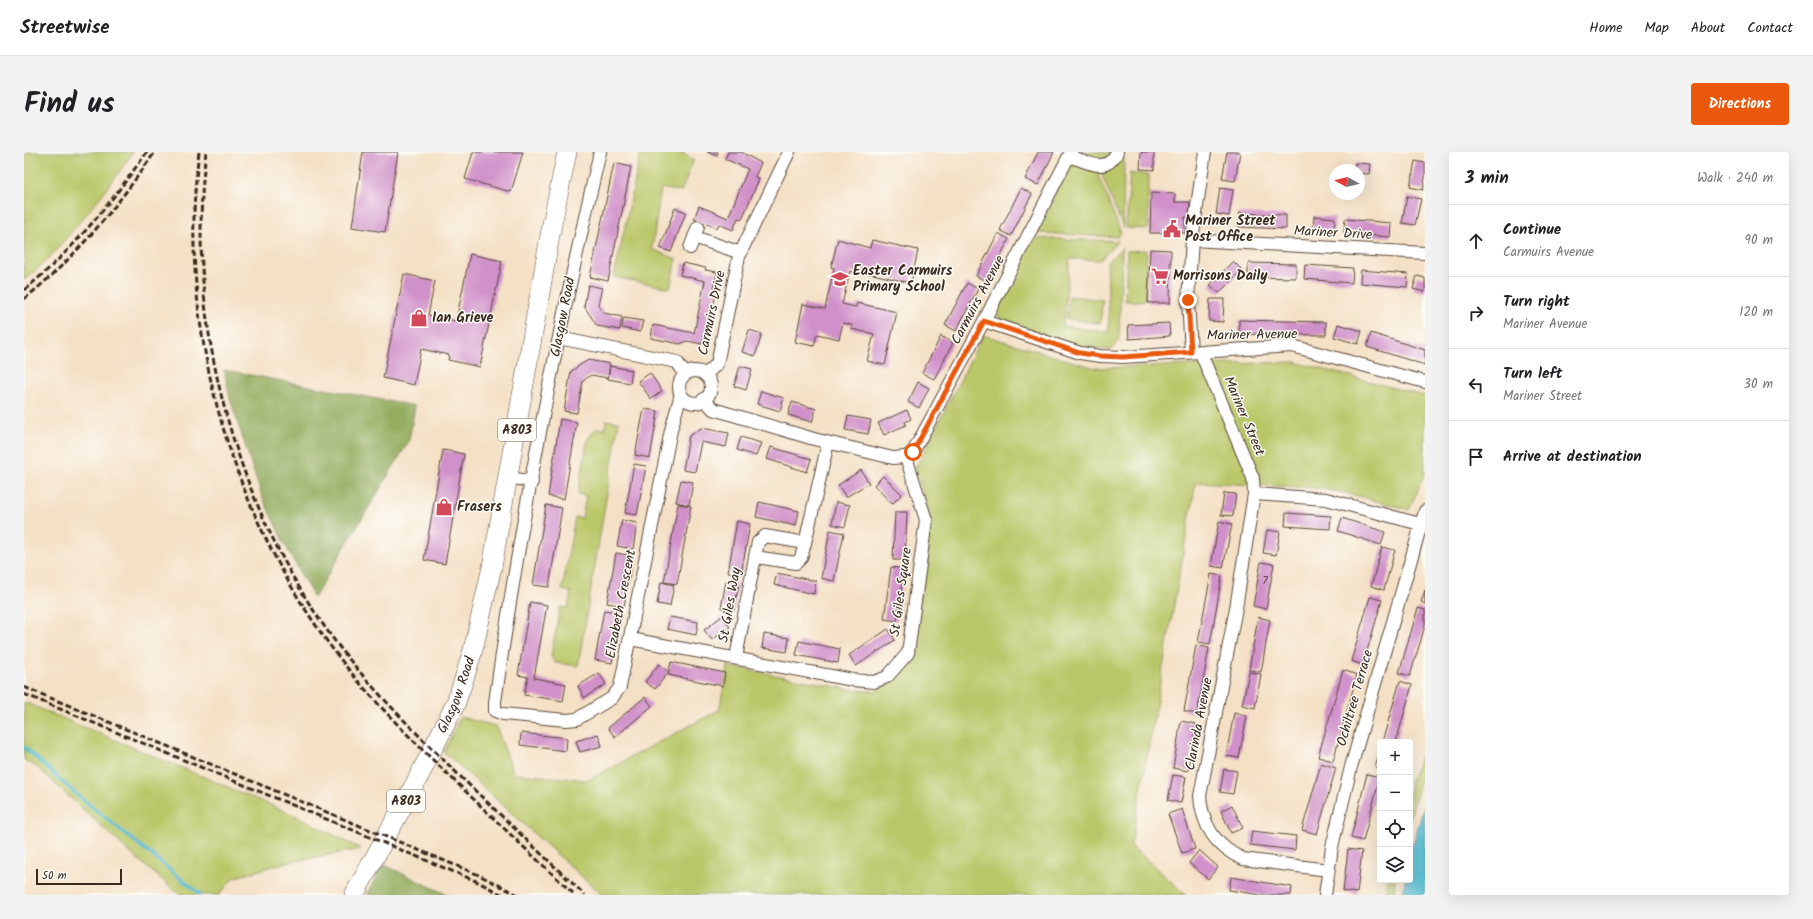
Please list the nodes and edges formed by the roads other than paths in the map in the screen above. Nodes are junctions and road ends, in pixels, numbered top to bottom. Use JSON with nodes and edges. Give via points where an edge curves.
{"nodes":[{"id":1,"x":567,"y":152,"type":"edge"},
{"id":2,"x":600,"y":152,"type":"edge"},
{"id":3,"x":789,"y":152,"type":"edge"},
{"id":4,"x":1117,"y":152,"type":"edge"},
{"id":5,"x":1205,"y":152,"type":"edge"},
{"id":6,"x":1070,"y":154,"type":"edge"},
{"id":7,"x":694,"y":237,"type":"dead end"},
{"id":8,"x":1192,"y":240,"type":"junction"},
{"id":9,"x":741,"y":253,"type":"junction"},
{"id":10,"x":1425,"y":253,"type":"edge"},
{"id":11,"x":984,"y":321,"type":"junction"},
{"id":12,"x":559,"y":338,"type":"junction"},
{"id":13,"x":1196,"y":351,"type":"junction"},
{"id":14,"x":685,"y":374,"type":"junction"},
{"id":15,"x":705,"y":375,"type":"junction"},
{"id":16,"x":1425,"y":382,"type":"edge"},
{"id":17,"x":681,"y":394,"type":"junction"},
{"id":18,"x":704,"y":399,"type":"junction"},
{"id":19,"x":828,"y":443,"type":"junction"},
{"id":20,"x":906,"y":457,"type":"junction"},
{"id":21,"x":508,"y":477,"type":"junction"},
{"id":22,"x":532,"y":482,"type":"junction"},
{"id":23,"x":1254,"y":494,"type":"junction"},
{"id":24,"x":1425,"y":511,"type":"edge"},
{"id":25,"x":1420,"y":524,"type":"junction"},
{"id":26,"x":804,"y":543,"type":"junction"},
{"id":27,"x":754,"y":557,"type":"junction"},
{"id":28,"x":630,"y":639,"type":"junction"},
{"id":29,"x":736,"y":658,"type":"junction"},
{"id":30,"x":495,"y":711,"type":"joint"},
{"id":31,"x":1328,"y":870,"type":"junction"},
{"id":32,"x":354,"y":895,"type":"edge"},
{"id":33,"x":1325,"y":895,"type":"edge"}],
"edges":[{"from":1,"to":21,"type":"main road","name":"Glasgow Road","number":"A803"},
{"from":2,"to":12,"type":"street","name":"Glasgow Road"},
{"from":3,"to":9,"type":"street","name":"Carmuirs Drive"},
{"from":4,"to":6,"type":"street","via":[[1113,161],[1103,166],[1097,166]]},
{"from":5,"to":8,"type":"street","name":"Mariner Street"},
{"from":6,"to":11,"type":"street","name":"Carmuirs Avenue"},
{"from":7,"to":9,"type":"street"},
{"from":8,"to":10,"type":"street","name":"Mariner Drive"},
{"from":8,"to":13,"type":"street","name":"Mariner Street","via":[[1188,300]]},
{"from":9,"to":15,"type":"street","name":"Carmuirs Drive","via":[[717,364]]},
{"from":11,"to":13,"type":"street","name":"Mariner Avenue","via":[[1080,353],[1100,356],[1123,357]]},
{"from":11,"to":20,"type":"street","name":"Carmuirs Avenue","via":[[913,452]]},
{"from":12,"to":14,"type":"street","via":[[677,362]]},
{"from":12,"to":22,"type":"street","name":"Glasgow Road"},
{"from":13,"to":16,"type":"street","name":"Mariner Avenue","via":[[1292,346]]},
{"from":13,"to":23,"type":"street","name":"Mariner Street","via":[[1253,478]]},
{"from":14,"to":15,"type":"street","via":[[696,371]]},
{"from":14,"to":17,"type":"street","via":[[680,381]]},
{"from":15,"to":18,"type":"street","via":[[710,384]]},
{"from":17,"to":18,"type":"street","via":[[689,402],[700,402]]},
{"from":17,"to":28,"type":"street","name":"Elizabeth Crescent","via":[[671,430]]},
{"from":18,"to":19,"type":"street","via":[[713,409]]},
{"from":19,"to":20,"type":"street","via":[[893,458]]},
{"from":19,"to":26,"type":"street","name":"St Giles Way"},
{"from":20,"to":29,"type":"street","name":"St Giles Square","via":[[926,520],[908,654],[900,665],[887,677],[874,682]]},
{"from":21,"to":22,"type":"street"},
{"from":21,"to":32,"type":"main road","name":"Glasgow Road","number":"A803","via":[[483,612],[464,679],[444,729]]},
{"from":22,"to":30,"type":"street","name":"Glasgow Road","via":[[510,594]]},
{"from":23,"to":25,"type":"street","via":[[1326,499]]},
{"from":23,"to":31,"type":"street","name":"Clarinda Avenue","via":[[1236,608],[1200,796],[1201,811],[1215,839],[1231,854],[1243,859]]},
{"from":24,"to":25,"type":"street","name":"Ochiltree Terrace"},
{"from":25,"to":31,"type":"street","name":"Ochiltree Terrace","via":[[1351,768]]},
{"from":26,"to":27,"type":"street","name":"St Giles Way","via":[[765,536],[758,542]]},
{"from":26,"to":27,"type":"street","name":"St Giles Way","via":[[801,558],[796,563]]},
{"from":27,"to":29,"type":"street","name":"St Giles Way"},
{"from":28,"to":29,"type":"street","name":"St Giles Square"},
{"from":28,"to":30,"type":"street","name":"Elizabeth Crescent","via":[[620,687],[612,698],[577,719],[503,714]]},
{"from":31,"to":33,"type":"street","name":"Ochiltree Terrace"}]}
